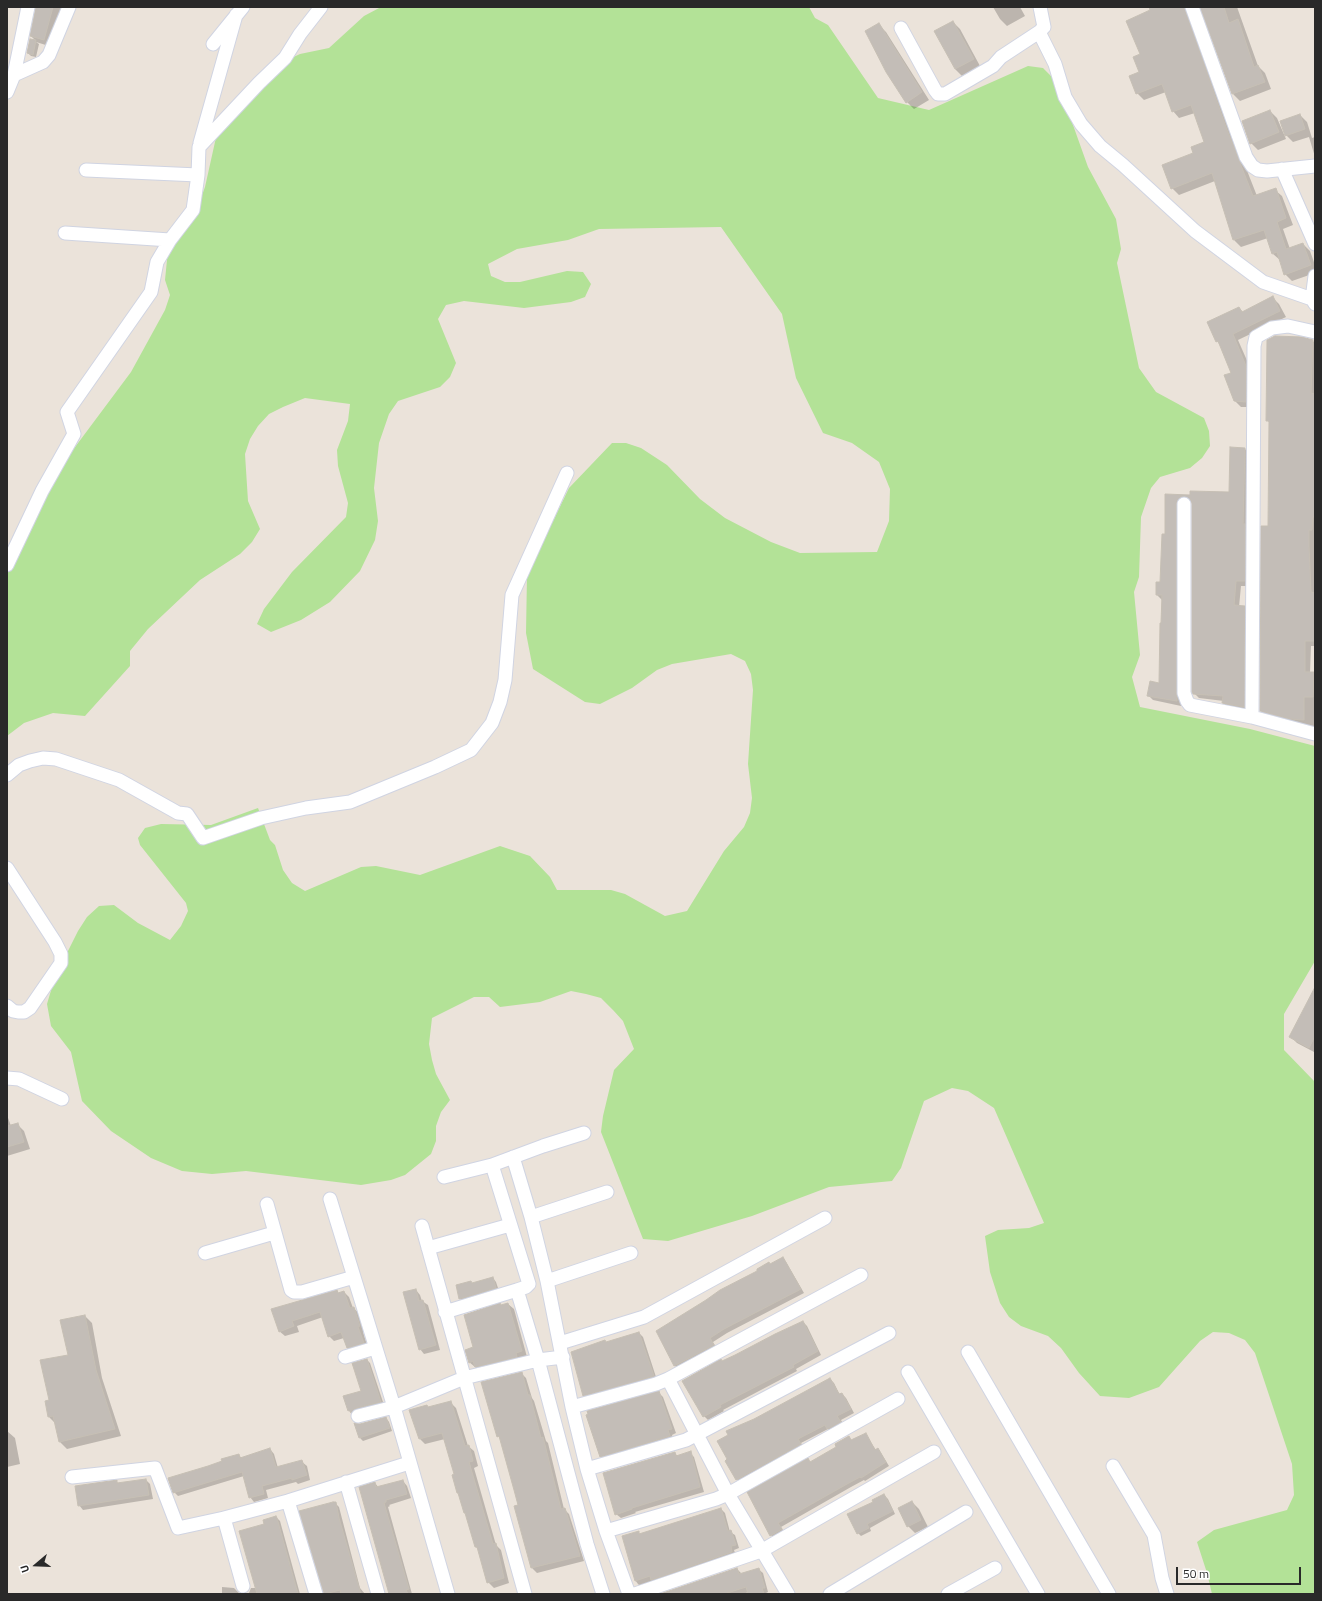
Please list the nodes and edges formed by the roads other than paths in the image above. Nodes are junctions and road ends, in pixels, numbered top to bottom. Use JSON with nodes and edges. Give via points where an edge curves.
{"nodes":[{"id":1,"x":28,"y":7,"type":"edge"},
{"id":2,"x":69,"y":7,"type":"edge"},
{"id":3,"x":321,"y":7,"type":"edge"},
{"id":4,"x":1040,"y":7,"type":"edge"},
{"id":5,"x":1192,"y":7,"type":"edge"},
{"id":6,"x":239,"y":11,"type":"edge"},
{"id":7,"x":901,"y":28,"type":"dead end"},
{"id":8,"x":1039,"y":32,"type":"junction"},
{"id":9,"x":212,"y":44,"type":"dead end"},
{"id":10,"x":14,"y":75,"type":"junction"},
{"id":11,"x":7,"y":92,"type":"edge"},
{"id":12,"x":199,"y":147,"type":"junction"},
{"id":13,"x":1315,"y":166,"type":"edge"},
{"id":14,"x":1282,"y":169,"type":"junction"},
{"id":15,"x":86,"y":170,"type":"dead end"},
{"id":16,"x":198,"y":175,"type":"junction"},
{"id":17,"x":65,"y":232,"type":"dead end"},
{"id":18,"x":170,"y":240,"type":"junction"},
{"id":19,"x":1315,"y":244,"type":"edge"},
{"id":20,"x":1315,"y":276,"type":"edge"},
{"id":21,"x":1313,"y":302,"type":"edge"},
{"id":22,"x":1315,"y":332,"type":"edge"},
{"id":23,"x":567,"y":473,"type":"dead end"},
{"id":24,"x":1184,"y":504,"type":"dead end"},
{"id":25,"x":7,"y":565,"type":"edge"},
{"id":26,"x":1252,"y":717,"type":"junction"},
{"id":27,"x":1315,"y":734,"type":"edge"},
{"id":28,"x":7,"y":775,"type":"edge"},
{"id":29,"x":7,"y":868,"type":"edge"},
{"id":30,"x":7,"y":1006,"type":"edge"},
{"id":31,"x":7,"y":1078,"type":"edge"},
{"id":32,"x":62,"y":1099,"type":"dead end"},
{"id":33,"x":584,"y":1133,"type":"dead end"},
{"id":34,"x":513,"y":1157,"type":"junction"},
{"id":35,"x":492,"y":1165,"type":"junction"},
{"id":36,"x":444,"y":1178,"type":"dead end"},
{"id":37,"x":607,"y":1192,"type":"dead end"},
{"id":38,"x":330,"y":1199,"type":"dead end"},
{"id":39,"x":266,"y":1204,"type":"dead end"},
{"id":40,"x":531,"y":1217,"type":"junction"},
{"id":41,"x":825,"y":1218,"type":"dead end"},
{"id":42,"x":510,"y":1225,"type":"junction"},
{"id":43,"x":422,"y":1226,"type":"dead end"},
{"id":44,"x":274,"y":1234,"type":"junction"},
{"id":45,"x":428,"y":1248,"type":"junction"},
{"id":46,"x":205,"y":1253,"type":"dead end"},
{"id":47,"x":631,"y":1253,"type":"dead end"},
{"id":48,"x":861,"y":1275,"type":"dead end"},
{"id":49,"x":354,"y":1277,"type":"junction"},
{"id":50,"x":548,"y":1281,"type":"junction"},
{"id":51,"x":517,"y":1290,"type":"junction"},
{"id":52,"x":446,"y":1312,"type":"junction"},
{"id":53,"x":889,"y":1333,"type":"dead end"},
{"id":54,"x":560,"y":1343,"type":"junction"},
{"id":55,"x":375,"y":1348,"type":"junction"},
{"id":56,"x":968,"y":1352,"type":"dead end"},
{"id":57,"x":345,"y":1357,"type":"dead end"},
{"id":58,"x":563,"y":1357,"type":"junction"},
{"id":59,"x":538,"y":1360,"type":"junction"},
{"id":60,"x":908,"y":1372,"type":"dead end"},
{"id":61,"x":464,"y":1378,"type":"junction"},
{"id":62,"x":668,"y":1380,"type":"junction"},
{"id":63,"x":898,"y":1399,"type":"dead end"},
{"id":64,"x":394,"y":1407,"type":"junction"},
{"id":65,"x":572,"y":1407,"type":"junction"},
{"id":66,"x":358,"y":1416,"type":"dead end"},
{"id":67,"x":696,"y":1436,"type":"junction"},
{"id":68,"x":934,"y":1452,"type":"dead end"},
{"id":69,"x":409,"y":1463,"type":"junction"},
{"id":70,"x":1113,"y":1466,"type":"dead end"},
{"id":71,"x":587,"y":1469,"type":"junction"},
{"id":72,"x":72,"y":1477,"type":"dead end"},
{"id":73,"x":346,"y":1482,"type":"junction"},
{"id":74,"x":728,"y":1494,"type":"junction"},
{"id":75,"x":288,"y":1501,"type":"junction"},
{"id":76,"x":966,"y":1512,"type":"dead end"},
{"id":77,"x":224,"y":1518,"type":"junction"},
{"id":78,"x":606,"y":1531,"type":"junction"},
{"id":79,"x":761,"y":1551,"type":"junction"},
{"id":80,"x":996,"y":1568,"type":"dead end"},
{"id":81,"x":243,"y":1586,"type":"dead end"},
{"id":82,"x":316,"y":1594,"type":"edge"},
{"id":83,"x":378,"y":1594,"type":"edge"},
{"id":84,"x":448,"y":1594,"type":"edge"},
{"id":85,"x":525,"y":1594,"type":"edge"},
{"id":86,"x":603,"y":1594,"type":"edge"},
{"id":87,"x":629,"y":1594,"type":"edge"},
{"id":88,"x":635,"y":1594,"type":"edge"},
{"id":89,"x":788,"y":1594,"type":"edge"},
{"id":90,"x":830,"y":1594,"type":"edge"},
{"id":91,"x":948,"y":1594,"type":"edge"},
{"id":92,"x":1038,"y":1594,"type":"edge"},
{"id":93,"x":1109,"y":1594,"type":"edge"},
{"id":94,"x":1167,"y":1594,"type":"edge"}],
"edges":[{"from":1,"to":10,"type":"street"},
{"from":2,"to":10,"type":"street","via":[[49,55],[43,62]]},
{"from":3,"to":12,"type":"street","via":[[285,58],[258,83]]},
{"from":4,"to":8,"type":"street","via":[[1044,27]]},
{"from":5,"to":14,"type":"street","via":[[1246,157],[1258,170]]},
{"from":6,"to":9,"type":"street"},
{"from":6,"to":12,"type":"street"},
{"from":7,"to":8,"type":"street","via":[[938,94],[945,94],[993,66],[1001,57]]},
{"from":8,"to":21,"type":"street","via":[[1055,64],[1066,97],[1081,124],[1100,146],[1194,231],[1262,282]]},
{"from":10,"to":11,"type":"street"},
{"from":12,"to":16,"type":"street"},
{"from":13,"to":14,"type":"street"},
{"from":14,"to":19,"type":"street"},
{"from":15,"to":16,"type":"street"},
{"from":16,"to":18,"type":"street","via":[[193,210]]},
{"from":17,"to":18,"type":"street"},
{"from":18,"to":25,"type":"street","via":[[157,262],[151,292],[67,412],[74,434],[42,491]]},
{"from":20,"to":21,"type":"street"},
{"from":22,"to":26,"type":"street","via":[[1288,326],[1272,328],[1256,337],[1254,346]]},
{"from":23,"to":28,"type":"street","via":[[512,595],[505,680],[500,702],[492,723],[471,750],[350,802],[261,818],[203,838],[187,814],[178,813],[119,780],[56,759],[30,761],[19,765]]},
{"from":24,"to":26,"type":"street","via":[[1184,693],[1190,705]]},
{"from":26,"to":27,"type":"street"},
{"from":29,"to":30,"type":"street","via":[[55,942],[61,954],[61,963],[30,1008],[18,1012]]},
{"from":31,"to":32,"type":"street","via":[[19,1078]]},
{"from":33,"to":34,"type":"street"},
{"from":34,"to":35,"type":"street"},
{"from":34,"to":40,"type":"street"},
{"from":35,"to":36,"type":"street"},
{"from":35,"to":42,"type":"street"},
{"from":37,"to":40,"type":"street"},
{"from":38,"to":49,"type":"street"},
{"from":39,"to":44,"type":"street"},
{"from":40,"to":50,"type":"street"},
{"from":41,"to":54,"type":"street","via":[[644,1317]]},
{"from":42,"to":45,"type":"street"},
{"from":42,"to":51,"type":"street","via":[[529,1284]]},
{"from":43,"to":45,"type":"street"},
{"from":44,"to":46,"type":"street"},
{"from":44,"to":49,"type":"street","via":[[289,1287],[294,1292]]},
{"from":45,"to":52,"type":"street"},
{"from":47,"to":50,"type":"street"},
{"from":48,"to":62,"type":"street"},
{"from":49,"to":55,"type":"street"},
{"from":50,"to":54,"type":"street"},
{"from":51,"to":52,"type":"street"},
{"from":51,"to":59,"type":"street"},
{"from":52,"to":61,"type":"street"},
{"from":53,"to":67,"type":"street"},
{"from":54,"to":58,"type":"street"},
{"from":55,"to":57,"type":"street"},
{"from":55,"to":64,"type":"street"},
{"from":56,"to":93,"type":"street"},
{"from":58,"to":59,"type":"street"},
{"from":58,"to":65,"type":"street"},
{"from":59,"to":61,"type":"street"},
{"from":59,"to":86,"type":"street"},
{"from":60,"to":92,"type":"street"},
{"from":61,"to":64,"type":"street"},
{"from":61,"to":85,"type":"street"},
{"from":62,"to":65,"type":"street"},
{"from":62,"to":67,"type":"street"},
{"from":63,"to":74,"type":"street"},
{"from":64,"to":66,"type":"street"},
{"from":64,"to":69,"type":"street"},
{"from":65,"to":71,"type":"street"},
{"from":67,"to":71,"type":"street"},
{"from":67,"to":74,"type":"street"},
{"from":68,"to":79,"type":"street"},
{"from":69,"to":73,"type":"street"},
{"from":69,"to":84,"type":"street"},
{"from":70,"to":94,"type":"street","via":[[1154,1535]]},
{"from":71,"to":78,"type":"street"},
{"from":72,"to":77,"type":"street","via":[[156,1468],[178,1528]]},
{"from":73,"to":75,"type":"street"},
{"from":73,"to":83,"type":"street"},
{"from":74,"to":78,"type":"street"},
{"from":74,"to":79,"type":"street"},
{"from":75,"to":77,"type":"street"},
{"from":75,"to":82,"type":"street"},
{"from":76,"to":90,"type":"street"},
{"from":77,"to":81,"type":"street"},
{"from":78,"to":87,"type":"street"},
{"from":79,"to":88,"type":"street"},
{"from":79,"to":89,"type":"street"},
{"from":80,"to":91,"type":"street"}]}
